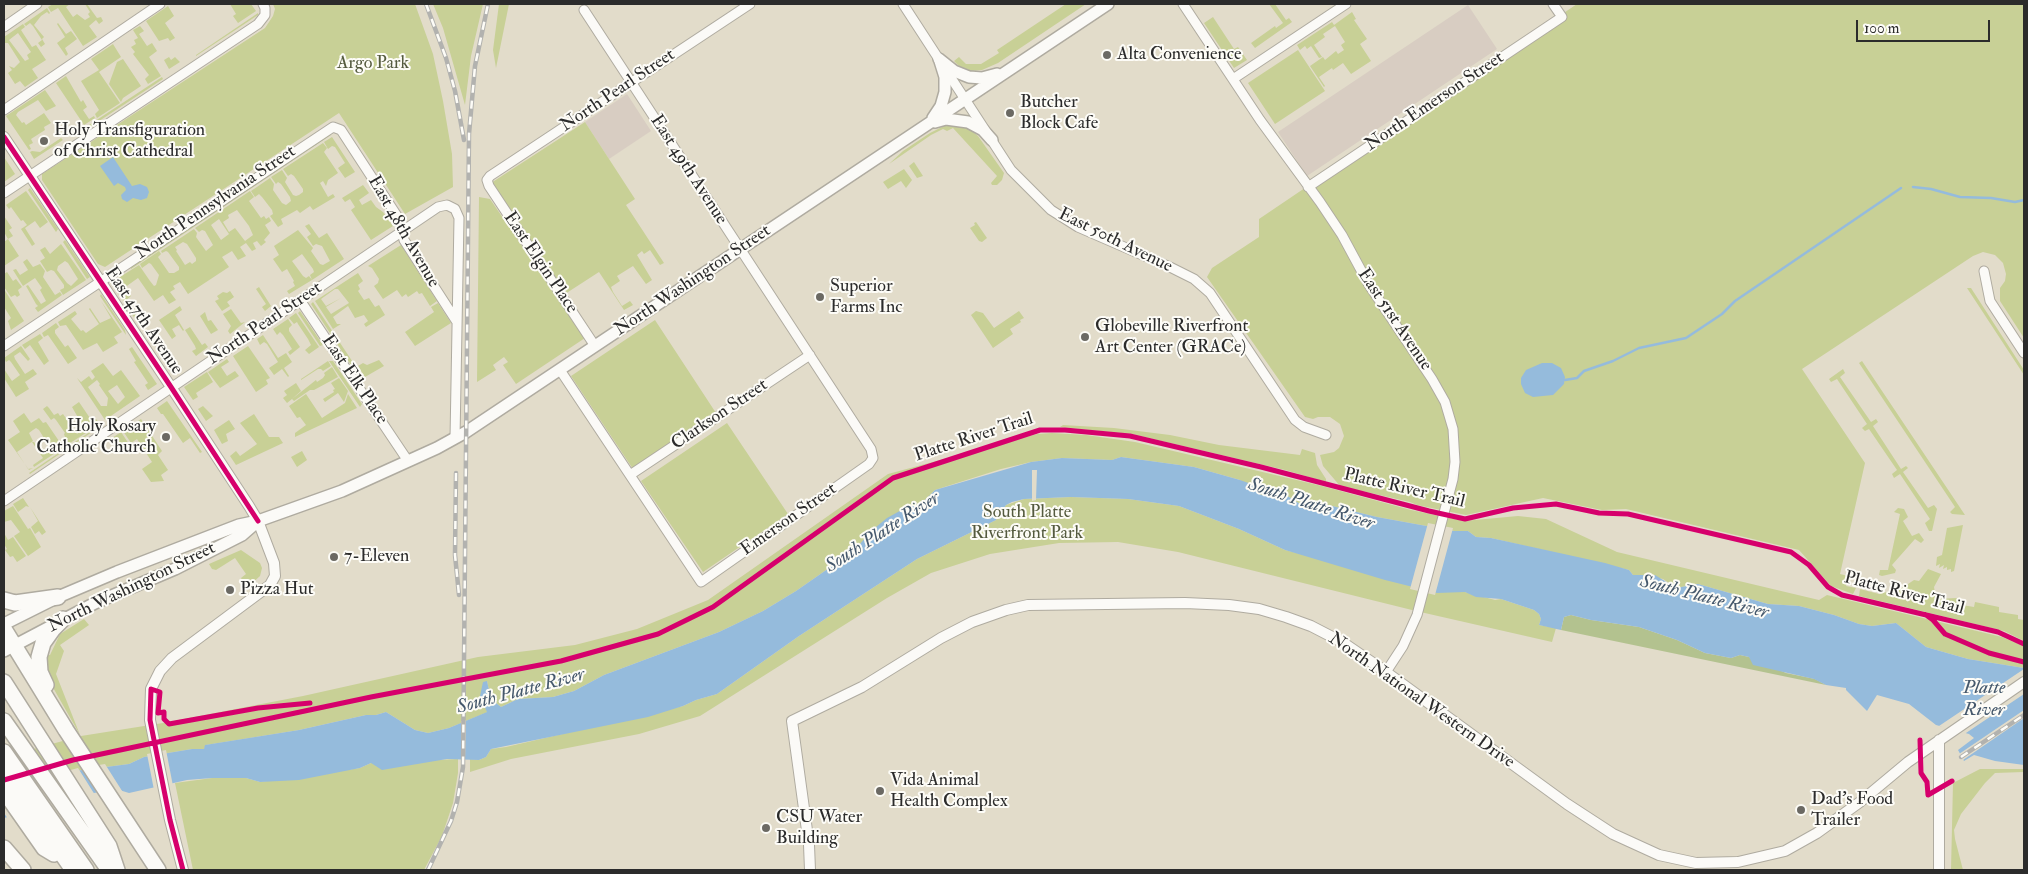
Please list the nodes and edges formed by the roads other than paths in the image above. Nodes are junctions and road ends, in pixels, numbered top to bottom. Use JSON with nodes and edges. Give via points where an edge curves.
{"nodes":[{"id":1,"x":37,"y":4,"type":"edge"},
{"id":2,"x":160,"y":4,"type":"edge"},
{"id":3,"x":263,"y":4,"type":"edge"},
{"id":4,"x":750,"y":4,"type":"edge"},
{"id":5,"x":903,"y":4,"type":"edge"},
{"id":6,"x":1108,"y":4,"type":"edge"},
{"id":7,"x":1182,"y":4,"type":"edge"},
{"id":8,"x":1346,"y":4,"type":"edge"},
{"id":9,"x":1553,"y":4,"type":"edge"},
{"id":10,"x":584,"y":10,"type":"dead end"},
{"id":11,"x":4,"y":26,"type":"edge"},
{"id":12,"x":939,"y":60,"type":"junction"},
{"id":13,"x":1010,"y":69,"type":"junction"},
{"id":14,"x":1232,"y":79,"type":"junction"},
{"id":15,"x":631,"y":82,"type":"junction"},
{"id":16,"x":965,"y":99,"type":"junction"},
{"id":17,"x":4,"y":110,"type":"edge"},
{"id":18,"x":927,"y":125,"type":"junction"},
{"id":19,"x":330,"y":128,"type":"joint"},
{"id":20,"x":4,"y":137,"type":"edge"},
{"id":21,"x":992,"y":140,"type":"junction"},
{"id":22,"x":30,"y":176,"type":"junction"},
{"id":23,"x":488,"y":180,"type":"joint"},
{"id":24,"x":1308,"y":187,"type":"junction"},
{"id":25,"x":4,"y":194,"type":"edge"},
{"id":26,"x":402,"y":232,"type":"junction"},
{"id":27,"x":741,"y":249,"type":"junction"},
{"id":28,"x":1984,"y":271,"type":"dead end"},
{"id":29,"x":100,"y":281,"type":"junction"},
{"id":30,"x":300,"y":300,"type":"junction"},
{"id":31,"x":458,"y":322,"type":"junction"},
{"id":32,"x":4,"y":346,"type":"edge"},
{"id":33,"x":595,"y":346,"type":"junction"},
{"id":34,"x":2024,"y":353,"type":"edge"},
{"id":35,"x":810,"y":355,"type":"junction"},
{"id":36,"x":560,"y":370,"type":"junction"},
{"id":37,"x":172,"y":387,"type":"junction"},
{"id":38,"x":1326,"y":435,"type":"dead end"},
{"id":39,"x":455,"y":438,"type":"junction"},
{"id":40,"x":873,"y":456,"type":"joint"},
{"id":41,"x":408,"y":461,"type":"junction"},
{"id":42,"x":630,"y":476,"type":"junction"},
{"id":43,"x":4,"y":501,"type":"edge"},
{"id":44,"x":258,"y":521,"type":"junction"},
{"id":45,"x":58,"y":597,"type":"junction"},
{"id":46,"x":4,"y":600,"type":"edge"},
{"id":47,"x":63,"y":619,"type":"junction"},
{"id":48,"x":4,"y":624,"type":"edge"},
{"id":49,"x":4,"y":629,"type":"edge"},
{"id":50,"x":9,"y":648,"type":"edge"},
{"id":51,"x":1386,"y":672,"type":"junction"},
{"id":52,"x":4,"y":682,"type":"edge"},
{"id":53,"x":2024,"y":682,"type":"edge"},
{"id":54,"x":4,"y":721,"type":"edge"},
{"id":55,"x":66,"y":730,"type":"junction"},
{"id":56,"x":4,"y":738,"type":"edge"},
{"id":57,"x":1939,"y":740,"type":"junction"},
{"id":58,"x":4,"y":752,"type":"edge"},
{"id":59,"x":4,"y":771,"type":"edge"},
{"id":60,"x":4,"y":791,"type":"edge"},
{"id":61,"x":4,"y":848,"type":"edge"},
{"id":62,"x":70,"y":867,"type":"edge"},
{"id":63,"x":23,"y":870,"type":"edge"},
{"id":64,"x":86,"y":870,"type":"edge"},
{"id":65,"x":99,"y":870,"type":"edge"},
{"id":66,"x":109,"y":870,"type":"edge"},
{"id":67,"x":117,"y":870,"type":"edge"},
{"id":68,"x":158,"y":870,"type":"edge"},
{"id":69,"x":183,"y":870,"type":"edge"},
{"id":70,"x":810,"y":870,"type":"edge"},
{"id":71,"x":1939,"y":870,"type":"edge"}],
"edges":[{"from":1,"to":11,"type":"street"},
{"from":2,"to":17,"type":"street"},
{"from":3,"to":22,"type":"street","via":[[265,15],[258,24]]},
{"from":4,"to":15,"type":"street","name":"North Pearl Street"},
{"from":5,"to":12,"type":"street","name":"East 50th Avenue"},
{"from":6,"to":13,"type":"main road","name":"North Washington Street"},
{"from":7,"to":14,"type":"street","name":"East 51st Avenue"},
{"from":8,"to":14,"type":"street"},
{"from":9,"to":24,"type":"street","name":"North Emerson Street","via":[[1562,17]]},
{"from":10,"to":15,"type":"street","name":"East 49th Avenue"},
{"from":12,"to":13,"type":"main road","via":[[954,72],[971,77],[988,77]]},
{"from":12,"to":16,"type":"street","name":"East 50th Avenue"},
{"from":12,"to":18,"type":"main road","via":[[945,77],[945,94],[939,111]]},
{"from":13,"to":16,"type":"main road","name":"North Washington Street"},
{"from":14,"to":24,"type":"street","name":"East 51st Avenue"},
{"from":15,"to":23,"type":"street","name":"North Pearl Street"},
{"from":15,"to":27,"type":"street","name":"East 49th Avenue"},
{"from":16,"to":18,"type":"main road","name":"North Washington Street"},
{"from":16,"to":21,"type":"street","name":"East 50th Avenue"},
{"from":18,"to":21,"type":"main road","via":[[946,119],[963,120],[978,127]]},
{"from":18,"to":27,"type":"main road","name":"North Washington Street"},
{"from":19,"to":26,"type":"street","name":"East 48th Avenue","via":[[341,130],[399,220]]},
{"from":19,"to":29,"type":"street","name":"North Pennsylvania Street"},
{"from":20,"to":22,"type":"street","name":"East 47th Avenue"},
{"from":21,"to":38,"type":"street","name":"East 50th Avenue","via":[[1011,170],[1051,210],[1078,227],[1194,279],[1210,293],[1295,420],[1304,428]]},
{"from":22,"to":25,"type":"street"},
{"from":22,"to":29,"type":"street","name":"East 47th Avenue"},
{"from":23,"to":33,"type":"street","name":"East Elgin Place","via":[[488,186]]},
{"from":24,"to":51,"type":"street","name":"East 51st Avenue","via":[[1342,235],[1368,285],[1432,379],[1445,402],[1453,429],[1455,462],[1416,615],[1403,646]]},
{"from":26,"to":30,"type":"street","name":"North Pearl Street"},
{"from":26,"to":31,"type":"street","name":"East 48th Avenue","via":[[404,240]]},
{"from":26,"to":31,"type":"street","name":"North Pearl Street","via":[[442,205],[451,206],[458,213]]},
{"from":27,"to":33,"type":"main road","name":"North Washington Street"},
{"from":27,"to":35,"type":"street","name":"East 49th Avenue"},
{"from":28,"to":34,"type":"street","via":[[1990,300]]},
{"from":29,"to":32,"type":"street","name":"North Pennsylvania Street"},
{"from":29,"to":37,"type":"street","name":"East 47th Avenue"},
{"from":30,"to":37,"type":"street","name":"North Pearl Street"},
{"from":30,"to":41,"type":"street","name":"East Elk Place"},
{"from":31,"to":39,"type":"street"},
{"from":33,"to":36,"type":"main road","name":"North Washington Street"},
{"from":35,"to":40,"type":"street","name":"East 49th Avenue"},
{"from":35,"to":42,"type":"street","name":"Clarkson Street"},
{"from":36,"to":39,"type":"main road","name":"North Washington Street"},
{"from":36,"to":42,"type":"street"},
{"from":37,"to":43,"type":"street","name":"North Pearl Street"},
{"from":37,"to":44,"type":"street","name":"East 47th Avenue"},
{"from":39,"to":41,"type":"main road","name":"North Washington Street"},
{"from":40,"to":42,"type":"street","name":"Emerson Street","via":[[869,464],[701,582]]},
{"from":41,"to":44,"type":"main road","name":"North Washington Street","via":[[342,491]]},
{"from":44,"to":45,"type":"main road","name":"North Washington Street","via":[[239,524]]},
{"from":44,"to":47,"type":"main road","name":"North Washington Street","via":[[242,535],[175,569]]},
{"from":44,"to":69,"type":"street","name":"East 47th Avenue","via":[[274,563],[273,581],[172,658],[160,671],[151,689],[150,720]]},
{"from":45,"to":46,"type":"highway","via":[[15,603]]},
{"from":45,"to":48,"type":"main road","name":"North Washington Street"},
{"from":47,"to":50,"type":"main road","name":"North Washington Street"},
{"from":47,"to":55,"type":"highway","via":[[43,643],[39,657],[40,672]]},
{"from":49,"to":50,"type":"highway"},
{"from":50,"to":55,"type":"highway"},
{"from":51,"to":57,"type":"street","name":"North National Western Drive","via":[[1613,834],[1659,855],[1696,863],[1738,862],[1785,851],[1853,808]]},
{"from":51,"to":70,"type":"street","name":"North National Western Drive","via":[[1342,642],[1311,626],[1259,609],[1184,603],[1028,605],[1006,610],[941,638],[862,687],[792,721]]},
{"from":52,"to":67,"type":"highway","via":[[109,846]]},
{"from":53,"to":57,"type":"street","name":"North National Western Drive"},
{"from":54,"to":66,"type":"highway"},
{"from":55,"to":68,"type":"highway"},
{"from":56,"to":65,"type":"highway"},
{"from":57,"to":71,"type":"street"},
{"from":58,"to":64,"type":"highway"},
{"from":59,"to":62,"type":"highway"},
{"from":60,"to":62,"type":"highway","via":[[44,848]]},
{"from":61,"to":63,"type":"highway"}]}
